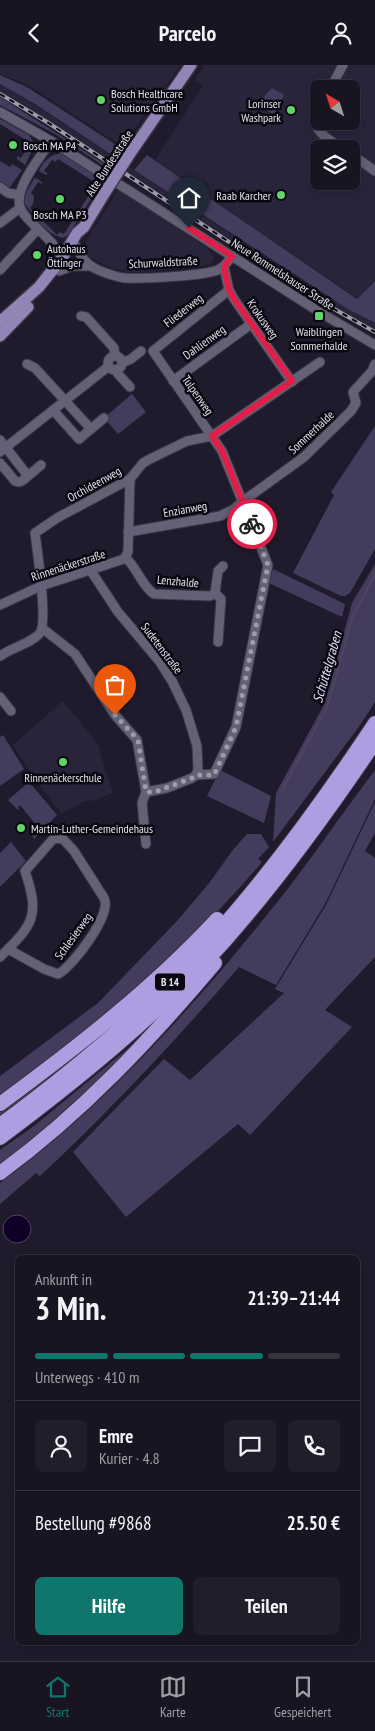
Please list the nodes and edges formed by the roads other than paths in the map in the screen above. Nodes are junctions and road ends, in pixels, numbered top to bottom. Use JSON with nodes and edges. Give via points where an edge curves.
{"nodes":[{"id":1,"x":191,"y":65,"type":"edge"},
{"id":2,"x":344,"y":65,"type":"edge"},
{"id":3,"x":335,"y":80,"type":"edge"},
{"id":4,"x":0,"y":113,"type":"edge"},
{"id":5,"x":319,"y":130,"type":"edge"},
{"id":6,"x":332,"y":140,"type":"edge"},
{"id":7,"x":51,"y":141,"type":"junction"},
{"id":8,"x":360,"y":160,"type":"edge"},
{"id":9,"x":375,"y":171,"type":"edge"},
{"id":10,"x":0,"y":187,"type":"edge"},
{"id":11,"x":19,"y":195,"type":"junction"},
{"id":12,"x":20,"y":208,"type":"junction"},
{"id":13,"x":0,"y":223,"type":"edge"},
{"id":14,"x":38,"y":229,"type":"junction"},
{"id":15,"x":48,"y":238,"type":"junction"},
{"id":16,"x":73,"y":245,"type":"junction"},
{"id":17,"x":232,"y":256,"type":"junction"},
{"id":18,"x":62,"y":258,"type":"junction"},
{"id":19,"x":91,"y":266,"type":"junction"},
{"id":20,"x":224,"y":267,"type":"junction"},
{"id":21,"x":0,"y":270,"type":"edge"},
{"id":22,"x":59,"y":271,"type":"junction"},
{"id":23,"x":229,"y":290,"type":"junction"},
{"id":24,"x":81,"y":316,"type":"dead end"},
{"id":25,"x":0,"y":323,"type":"edge"},
{"id":26,"x":250,"y":324,"type":"junction"},
{"id":27,"x":0,"y":336,"type":"edge"},
{"id":28,"x":375,"y":345,"type":"edge"},
{"id":29,"x":141,"y":351,"type":"dead end"},
{"id":30,"x":153,"y":351,"type":"joint"},
{"id":31,"x":320,"y":362,"type":"dead end"},
{"id":32,"x":27,"y":364,"type":"dead end"},
{"id":33,"x":375,"y":364,"type":"edge"},
{"id":34,"x":116,"y":366,"type":"junction"},
{"id":35,"x":174,"y":380,"type":"junction"},
{"id":36,"x":292,"y":381,"type":"junction"},
{"id":37,"x":130,"y":387,"type":"dead end"},
{"id":38,"x":65,"y":401,"type":"junction"},
{"id":39,"x":53,"y":410,"type":"junction"},
{"id":40,"x":104,"y":417,"type":"dead end"},
{"id":41,"x":91,"y":429,"type":"junction"},
{"id":42,"x":212,"y":436,"type":"junction"},
{"id":43,"x":2,"y":447,"type":"edge"},
{"id":44,"x":0,"y":463,"type":"edge"},
{"id":45,"x":42,"y":465,"type":"dead end"},
{"id":46,"x":28,"y":475,"type":"junction"},
{"id":47,"x":130,"y":479,"type":"junction"},
{"id":48,"x":242,"y":502,"type":"junction"},
{"id":49,"x":128,"y":532,"type":"junction"},
{"id":50,"x":126,"y":558,"type":"junction"},
{"id":51,"x":223,"y":565,"type":"dead end"},
{"id":52,"x":91,"y":571,"type":"junction"},
{"id":53,"x":41,"y":585,"type":"junction"},
{"id":54,"x":215,"y":593,"type":"junction"},
{"id":55,"x":0,"y":605,"type":"edge"},
{"id":56,"x":42,"y":628,"type":"junction"},
{"id":57,"x":218,"y":642,"type":"dead end"},
{"id":58,"x":0,"y":656,"type":"edge"},
{"id":59,"x":0,"y":697,"type":"edge"},
{"id":60,"x":11,"y":711,"type":"dead end"},
{"id":61,"x":375,"y":723,"type":"edge"},
{"id":62,"x":375,"y":742,"type":"edge"},
{"id":63,"x":196,"y":775,"type":"junction"},
{"id":64,"x":146,"y":792,"type":"junction"},
{"id":65,"x":146,"y":844,"type":"dead end"},
{"id":66,"x":291,"y":861,"type":"junction"},
{"id":67,"x":260,"y":881,"type":"junction"},
{"id":68,"x":8,"y":949,"type":"junction"},
{"id":69,"x":0,"y":957,"type":"edge"},
{"id":70,"x":0,"y":1104,"type":"edge"},
{"id":71,"x":0,"y":1125,"type":"edge"},
{"id":72,"x":0,"y":1138,"type":"edge"},
{"id":73,"x":0,"y":1173,"type":"edge"}],
"edges":[{"from":1,"to":16,"type":"main road","name":"Alte Bundesstraße","bridge":true,"via":[[84,227],[76,233]]},
{"from":2,"to":3,"type":"street"},
{"from":4,"to":7,"type":"street","name":"Neue Rommelshauser Straße"},
{"from":5,"to":6,"type":"street"},
{"from":7,"to":11,"type":"street"},
{"from":7,"to":17,"type":"street","name":"Neue Rommelshauser Straße"},
{"from":8,"to":9,"type":"street"},
{"from":10,"to":11,"type":"street"},
{"from":11,"to":12,"type":"street"},
{"from":12,"to":13,"type":"street"},
{"from":12,"to":14,"type":"street"},
{"from":14,"to":15,"type":"street"},
{"from":14,"to":21,"type":"street"},
{"from":15,"to":16,"type":"street"},
{"from":15,"to":18,"type":"street"},
{"from":16,"to":18,"type":"main road","name":"Alte Bundesstraße"},
{"from":16,"to":19,"type":"street"},
{"from":16,"to":22,"type":"main road","name":"Alte Bundesstraße"},
{"from":17,"to":20,"type":"street"},
{"from":17,"to":28,"type":"street","name":"Neue Rommelshauser Straße"},
{"from":18,"to":25,"type":"main road","name":"Alte Bundesstraße","via":[[39,287]]},
{"from":19,"to":20,"type":"street","name":"Schurwaldstraße","via":[[127,278],[195,274]]},
{"from":19,"to":22,"type":"street","name":"Schurwaldstraße"},
{"from":20,"to":23,"type":"street","name":"Krokusweg"},
{"from":22,"to":27,"type":"main road","name":"Alte Bundesstraße"},
{"from":23,"to":26,"type":"street","name":"Krokusweg"},
{"from":23,"to":30,"type":"street","name":"Fliederweg"},
{"from":24,"to":34,"type":"street","via":[[86,317],[114,348],[115,356],[109,359]]},
{"from":26,"to":35,"type":"street","name":"Dahlienweg"},
{"from":26,"to":36,"type":"street","name":"Krokusweg"},
{"from":29,"to":34,"type":"street"},
{"from":30,"to":35,"type":"street","name":"Tulpenweg"},
{"from":31,"to":36,"type":"street"},
{"from":32,"to":38,"type":"street","via":[[35,368]]},
{"from":33,"to":48,"type":"street","name":"Sommerhalde","via":[[353,392],[356,403],[351,411],[304,457]]},
{"from":34,"to":37,"type":"street","via":[[118,374]]},
{"from":34,"to":38,"type":"street"},
{"from":35,"to":42,"type":"street","name":"Tulpenweg"},
{"from":36,"to":42,"type":"street"},
{"from":38,"to":39,"type":"street"},
{"from":38,"to":41,"type":"street"},
{"from":39,"to":41,"type":"street","via":[[79,439]]},
{"from":39,"to":43,"type":"street"},
{"from":40,"to":41,"type":"street"},
{"from":42,"to":47,"type":"street","name":"Orchideenweg","via":[[187,441],[162,453],[143,463]]},
{"from":42,"to":48,"type":"street","name":"Tulpenweg","via":[[222,451]]},
{"from":43,"to":46,"type":"street"},
{"from":44,"to":46,"type":"street","via":[[18,483]]},
{"from":45,"to":46,"type":"street"},
{"from":47,"to":49,"type":"street"},
{"from":47,"to":53,"type":"street","name":"Orchideenweg","via":[[35,533]]},
{"from":48,"to":49,"type":"street","name":"Enzianweg","via":[[220,516]]},
{"from":48,"to":63,"type":"street","name":"Tulpenweg","via":[[268,565],[236,727],[214,775]]},
{"from":49,"to":50,"type":"street"},
{"from":50,"to":52,"type":"street","name":"Rinnenäckerstraße"},
{"from":50,"to":54,"type":"street","name":"Lenzhalde","via":[[154,593],[206,597]]},
{"from":51,"to":54,"type":"street","name":"Lenzhalde","via":[[218,571]]},
{"from":52,"to":53,"type":"street","name":"Rinnenäckerstraße"},
{"from":52,"to":63,"type":"street","name":"Sudetenstraße","via":[[118,612],[172,681],[186,710],[197,746]]},
{"from":53,"to":55,"type":"street","name":"Rinnenäckerstraße"},
{"from":53,"to":56,"type":"street"},
{"from":54,"to":57,"type":"street","name":"Lenzhalde","via":[[221,599]]},
{"from":56,"to":58,"type":"street","via":[[36,636]]},
{"from":56,"to":64,"type":"street","via":[[75,654],[115,715],[138,740]]},
{"from":59,"to":60,"type":"street"},
{"from":61,"to":67,"type":"highway","number":"B 14","via":[[307,821]]},
{"from":62,"to":66,"type":"highway","number":"B 14"},
{"from":63,"to":64,"type":"street","via":[[167,788]]},
{"from":64,"to":65,"type":"street","via":[[142,803]]},
{"from":66,"to":72,"type":"highway","number":"B 14","via":[[221,945],[169,998],[92,1067]]},
{"from":66,"to":73,"type":"highway","via":[[256,914],[148,1040],[69,1118]]},
{"from":67,"to":70,"type":"highway","via":[[236,899],[186,951],[127,1004]]},
{"from":67,"to":71,"type":"highway","number":"B 14","via":[[208,943],[143,1008],[83,1061]]},
{"from":68,"to":68,"type":"street","name":"Schlesierweg","via":[[27,927],[34,910],[25,871],[54,838],[63,839],[106,901],[101,920],[79,953],[58,974]]},
{"from":68,"to":69,"type":"street"}]}
